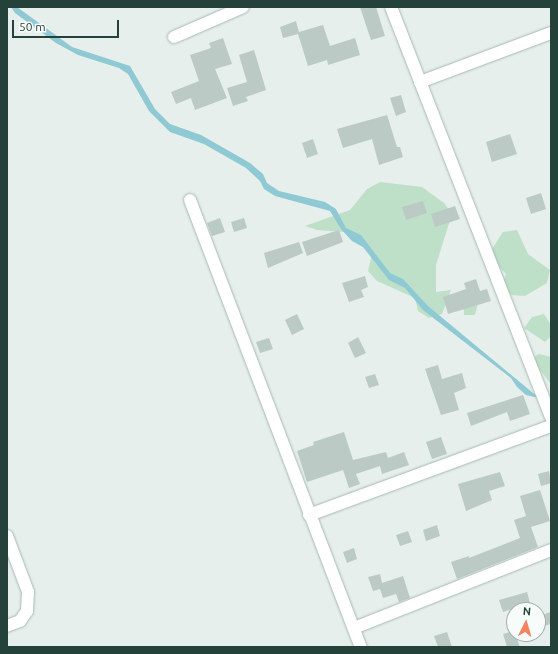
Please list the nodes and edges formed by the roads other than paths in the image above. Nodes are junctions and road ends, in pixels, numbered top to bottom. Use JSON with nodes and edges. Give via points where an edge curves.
{"nodes":[{"id":1,"x":243,"y":7,"type":"edge"},
{"id":2,"x":391,"y":7,"type":"edge"},
{"id":3,"x":551,"y":33,"type":"edge"},
{"id":4,"x":174,"y":37,"type":"dead end"},
{"id":5,"x":420,"y":82,"type":"junction"},
{"id":6,"x":190,"y":200,"type":"dead end"},
{"id":7,"x":551,"y":417,"type":"edge"},
{"id":8,"x":551,"y":426,"type":"edge"},
{"id":9,"x":309,"y":515,"type":"junction"},
{"id":10,"x":7,"y":536,"type":"edge"},
{"id":11,"x":551,"y":550,"type":"edge"},
{"id":12,"x":7,"y":626,"type":"edge"},
{"id":13,"x":354,"y":628,"type":"junction"},
{"id":14,"x":361,"y":647,"type":"edge"}],
"edges":[{"from":1,"to":4,"type":"street"},
{"from":2,"to":5,"type":"street"},
{"from":3,"to":5,"type":"street"},
{"from":5,"to":7,"type":"street"},
{"from":6,"to":9,"type":"street"},
{"from":8,"to":9,"type":"street"},
{"from":9,"to":13,"type":"street"},
{"from":10,"to":12,"type":"street","via":[[28,592],[27,611],[20,621]]},
{"from":11,"to":13,"type":"street"},
{"from":13,"to":14,"type":"street"}]}
